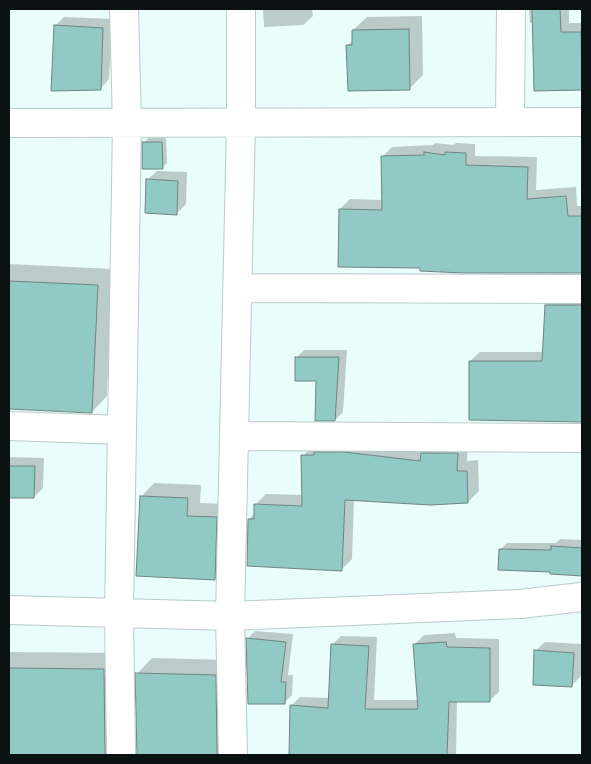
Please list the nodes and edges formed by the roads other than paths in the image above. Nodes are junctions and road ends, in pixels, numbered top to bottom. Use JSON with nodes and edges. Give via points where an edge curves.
{"nodes":[{"id":1,"x":124,"y":9,"type":"edge"},
{"id":2,"x":240,"y":9,"type":"edge"},
{"id":3,"x":511,"y":9,"type":"edge"},
{"id":4,"x":127,"y":122,"type":"junction"},
{"id":5,"x":241,"y":122,"type":"junction"},
{"id":6,"x":510,"y":122,"type":"junction"},
{"id":7,"x":582,"y":122,"type":"edge"},
{"id":8,"x":9,"y":123,"type":"edge"},
{"id":9,"x":238,"y":288,"type":"junction"},
{"id":10,"x":582,"y":289,"type":"edge"},
{"id":11,"x":9,"y":426,"type":"edge"},
{"id":12,"x":122,"y":430,"type":"junction"},
{"id":13,"x":234,"y":436,"type":"junction"},
{"id":14,"x":582,"y":438,"type":"edge"},
{"id":15,"x":582,"y":597,"type":"edge"},
{"id":16,"x":9,"y":610,"type":"edge"},
{"id":17,"x":119,"y":613,"type":"junction"},
{"id":18,"x":230,"y":616,"type":"junction"},
{"id":19,"x":121,"y":755,"type":"edge"},
{"id":20,"x":233,"y":755,"type":"edge"}],
"edges":[{"from":1,"to":4,"type":"street"},
{"from":2,"to":5,"type":"street"},
{"from":3,"to":6,"type":"street"},
{"from":4,"to":5,"type":"street"},
{"from":4,"to":8,"type":"street"},
{"from":4,"to":12,"type":"street"},
{"from":5,"to":6,"type":"street"},
{"from":5,"to":9,"type":"street"},
{"from":6,"to":7,"type":"street"},
{"from":9,"to":10,"type":"street"},
{"from":9,"to":13,"type":"street"},
{"from":11,"to":12,"type":"street"},
{"from":12,"to":17,"type":"street"},
{"from":13,"to":14,"type":"street"},
{"from":13,"to":18,"type":"street"},
{"from":15,"to":18,"type":"street","via":[[520,604]]},
{"from":16,"to":17,"type":"street"},
{"from":17,"to":18,"type":"street"},
{"from":17,"to":19,"type":"street"},
{"from":18,"to":20,"type":"street"}]}
